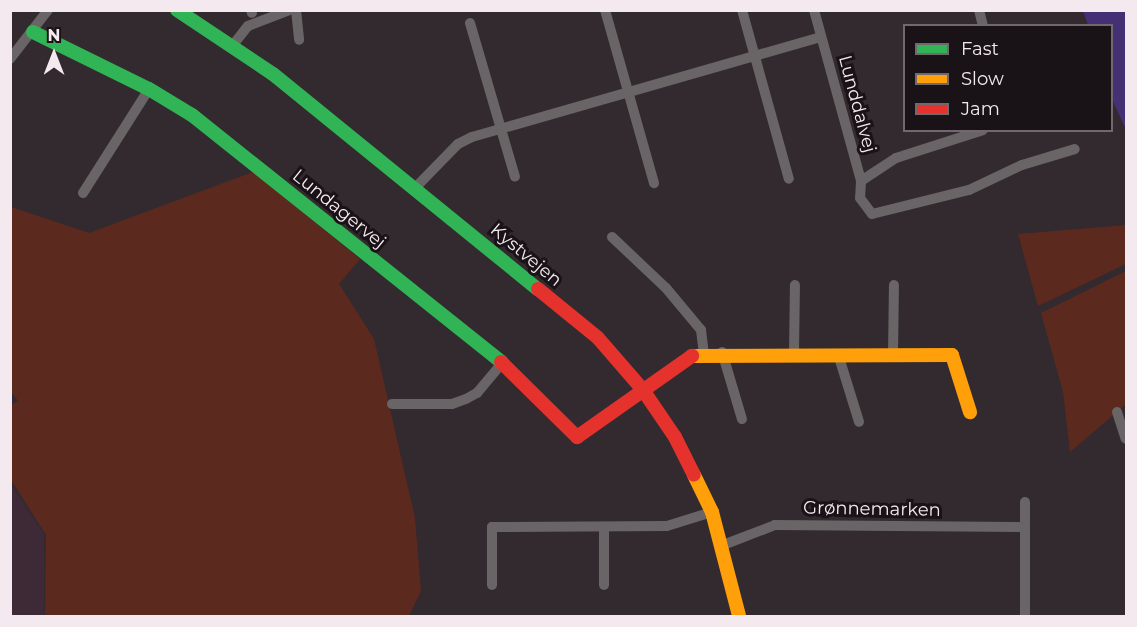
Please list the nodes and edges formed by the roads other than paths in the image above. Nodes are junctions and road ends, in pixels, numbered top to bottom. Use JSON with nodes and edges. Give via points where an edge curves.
{"nodes":[{"id":1,"x":48,"y":10,"type":"edge"},
{"id":2,"x":177,"y":10,"type":"edge"},
{"id":3,"x":290,"y":10,"type":"edge"},
{"id":4,"x":296,"y":10,"type":"edge"},
{"id":5,"x":605,"y":10,"type":"edge"},
{"id":6,"x":742,"y":10,"type":"edge"},
{"id":7,"x":814,"y":10,"type":"edge"},
{"id":8,"x":470,"y":23,"type":"dead end"},
{"id":9,"x":33,"y":32,"type":"junction"},
{"id":10,"x":821,"y":37,"type":"junction"},
{"id":11,"x":299,"y":40,"type":"dead end"},
{"id":12,"x":233,"y":45,"type":"junction"},
{"id":13,"x":755,"y":55,"type":"junction"},
{"id":14,"x":10,"y":59,"type":"edge"},
{"id":15,"x":149,"y":88,"type":"junction"},
{"id":16,"x":628,"y":92,"type":"junction"},
{"id":17,"x":501,"y":129,"type":"junction"},
{"id":18,"x":977,"y":132,"type":"edge"},
{"id":19,"x":1075,"y":149,"type":"dead end"},
{"id":20,"x":515,"y":177,"type":"dead end"},
{"id":21,"x":789,"y":179,"type":"dead end"},
{"id":22,"x":861,"y":181,"type":"junction"},
{"id":23,"x":654,"y":183,"type":"dead end"},
{"id":24,"x":416,"y":187,"type":"junction"},
{"id":25,"x":83,"y":193,"type":"dead end"},
{"id":26,"x":612,"y":237,"type":"dead end"},
{"id":27,"x":795,"y":285,"type":"dead end"},
{"id":28,"x":894,"y":285,"type":"dead end"},
{"id":29,"x":722,"y":352,"type":"junction"},
{"id":30,"x":704,"y":353,"type":"junction"},
{"id":31,"x":794,"y":353,"type":"junction"},
{"id":32,"x":838,"y":354,"type":"junction"},
{"id":33,"x":893,"y":354,"type":"junction"},
{"id":34,"x":502,"y":363,"type":"junction"},
{"id":35,"x":643,"y":390,"type":"junction"},
{"id":36,"x":392,"y":404,"type":"dead end"},
{"id":37,"x":970,"y":412,"type":"dead end"},
{"id":38,"x":1117,"y":412,"type":"dead end"},
{"id":39,"x":742,"y":419,"type":"dead end"},
{"id":40,"x":859,"y":422,"type":"dead end"},
{"id":41,"x":1126,"y":439,"type":"edge"},
{"id":42,"x":1025,"y":502,"type":"dead end"},
{"id":43,"x":712,"y":512,"type":"junction"},
{"id":44,"x":1025,"y":527,"type":"junction"},
{"id":45,"x":604,"y":528,"type":"junction"},
{"id":46,"x":723,"y":545,"type":"junction"},
{"id":47,"x":492,"y":585,"type":"dead end"},
{"id":48,"x":604,"y":585,"type":"dead end"},
{"id":49,"x":739,"y":616,"type":"edge"},
{"id":50,"x":1025,"y":616,"type":"edge"}],
"edges":[{"from":1,"to":9,"type":"street"},
{"from":2,"to":12,"type":"street","name":"Kystvejen"},
{"from":3,"to":12,"type":"street","via":[[248,26]]},
{"from":4,"to":11,"type":"street"},
{"from":5,"to":16,"type":"street"},
{"from":6,"to":13,"type":"street"},
{"from":7,"to":10,"type":"street","name":"Lunddalvej"},
{"from":8,"to":17,"type":"street"},
{"from":9,"to":14,"type":"street"},
{"from":9,"to":15,"type":"street","name":"Lundagervej"},
{"from":10,"to":13,"type":"street","name":"Lunddalvej"},
{"from":10,"to":22,"type":"street","name":"Lunddalvej"},
{"from":12,"to":24,"type":"street","name":"Kystvejen"},
{"from":13,"to":16,"type":"street","name":"Lunddalvej"},
{"from":13,"to":21,"type":"street"},
{"from":15,"to":25,"type":"street"},
{"from":15,"to":34,"type":"street","name":"Lundagervej","via":[[192,115]]},
{"from":16,"to":17,"type":"street","name":"Lunddalvej"},
{"from":16,"to":23,"type":"street"},
{"from":17,"to":20,"type":"street"},
{"from":17,"to":24,"type":"street","name":"Lunddalvej","via":[[458,144]]},
{"from":18,"to":22,"type":"street","via":[[896,158]]},
{"from":19,"to":22,"type":"street","name":"Lunddalvej","via":[[1022,165],[969,190],[882,213],[872,214],[865,208],[860,198]]},
{"from":24,"to":35,"type":"street","name":"Kystvejen","via":[[598,338]]},
{"from":26,"to":30,"type":"street","via":[[666,288],[701,330]]},
{"from":27,"to":31,"type":"street"},
{"from":28,"to":33,"type":"street"},
{"from":29,"to":30,"type":"street"},
{"from":29,"to":31,"type":"street"},
{"from":29,"to":39,"type":"street"},
{"from":30,"to":35,"type":"street","via":[[687,357]]},
{"from":31,"to":32,"type":"street"},
{"from":32,"to":33,"type":"street"},
{"from":32,"to":40,"type":"street"},
{"from":33,"to":37,"type":"street","via":[[952,356]]},
{"from":34,"to":35,"type":"street","name":"Lundagervej","via":[[577,437]]},
{"from":34,"to":36,"type":"street","via":[[477,393],[466,399],[452,404]]},
{"from":35,"to":43,"type":"street","name":"Kystvejen","via":[[675,438]]},
{"from":38,"to":41,"type":"street"},
{"from":42,"to":44,"type":"street"},
{"from":43,"to":45,"type":"street","via":[[667,526]]},
{"from":43,"to":46,"type":"street","name":"Kystvejen"},
{"from":44,"to":46,"type":"street","name":"Grønnemarken","via":[[775,525]]},
{"from":44,"to":50,"type":"street"},
{"from":45,"to":47,"type":"street","via":[[492,527]]},
{"from":45,"to":48,"type":"street"},
{"from":46,"to":49,"type":"street","name":"Kystvejen"}]}
